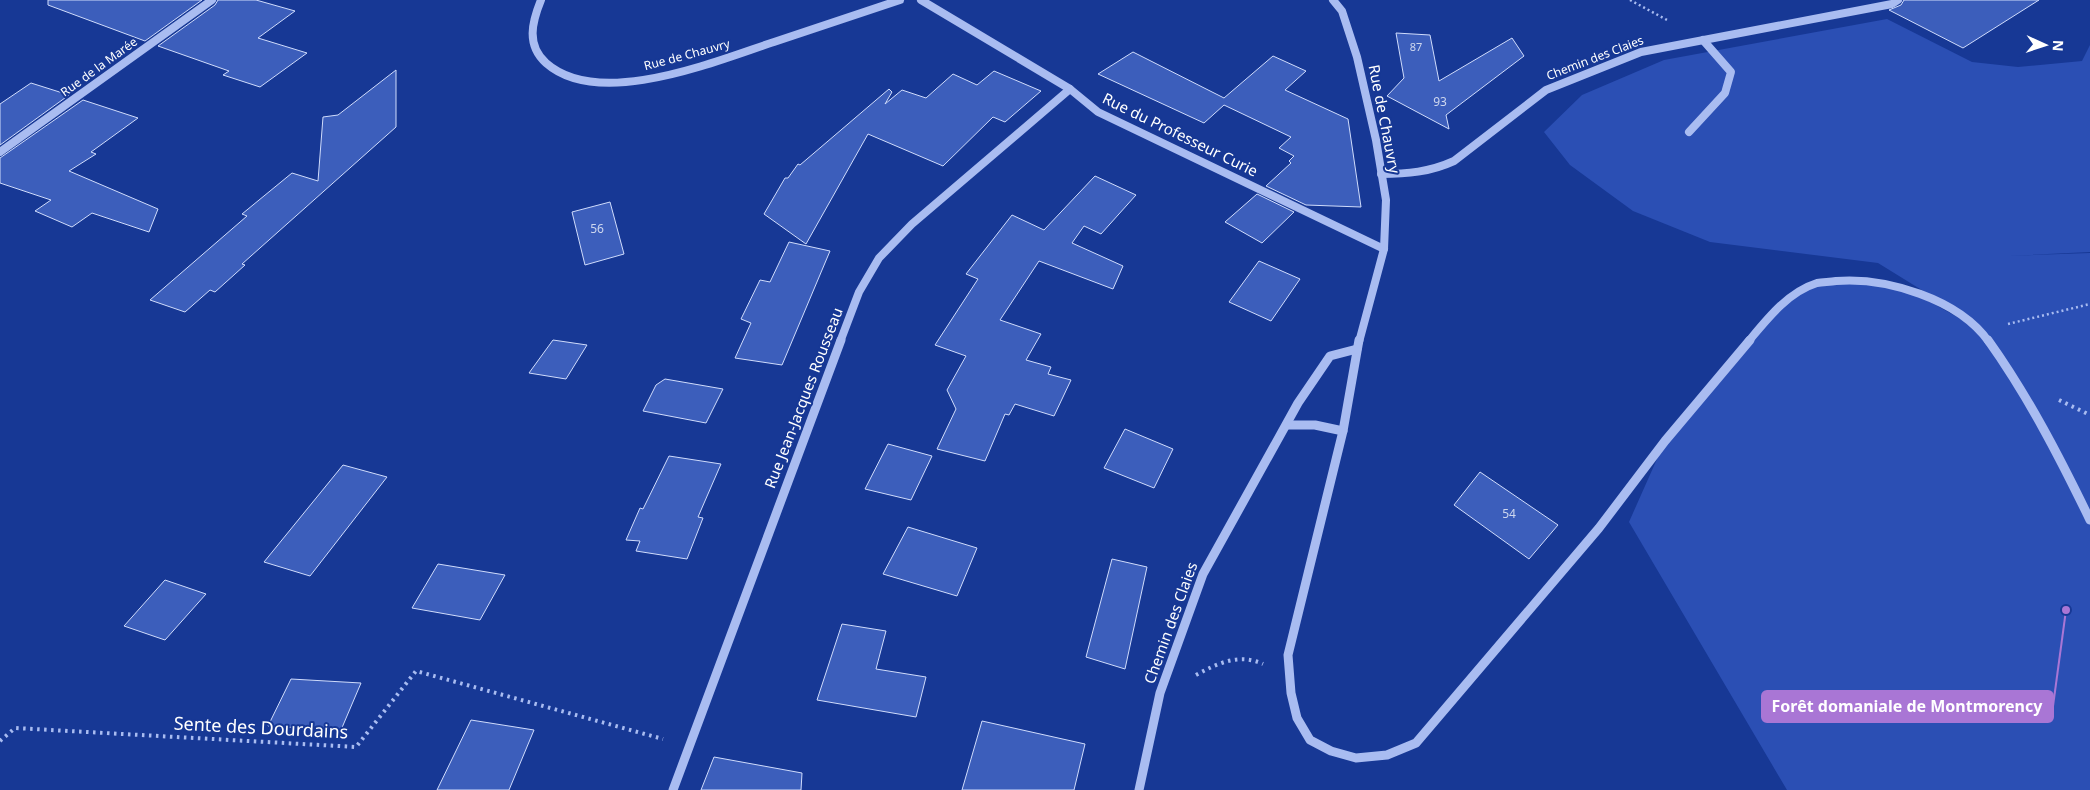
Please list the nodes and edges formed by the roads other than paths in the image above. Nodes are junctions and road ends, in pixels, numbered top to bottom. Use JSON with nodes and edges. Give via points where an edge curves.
{"nodes":[{"id":1,"x":212,"y":0,"type":"edge"},
{"id":2,"x":541,"y":0,"type":"edge"},
{"id":3,"x":900,"y":0,"type":"edge"},
{"id":4,"x":921,"y":0,"type":"edge"},
{"id":5,"x":1334,"y":0,"type":"edge"},
{"id":6,"x":1898,"y":0,"type":"edge"},
{"id":7,"x":1703,"y":40,"type":"junction"},
{"id":8,"x":1070,"y":90,"type":"junction"},
{"id":9,"x":1689,"y":132,"type":"dead end"},
{"id":10,"x":0,"y":152,"type":"edge"},
{"id":11,"x":1381,"y":174,"type":"junction"},
{"id":12,"x":1384,"y":249,"type":"junction"},
{"id":13,"x":1357,"y":349,"type":"junction"},
{"id":14,"x":1287,"y":425,"type":"junction"},
{"id":15,"x":1343,"y":431,"type":"junction"},
{"id":16,"x":2090,"y":520,"type":"edge"},
{"id":17,"x":673,"y":790,"type":"edge"},
{"id":18,"x":1139,"y":790,"type":"edge"}],
"edges":[{"from":1,"to":10,"type":"street","name":"Rue de la Marée"},
{"from":2,"to":3,"type":"street","name":"Rue de Chauvry","via":[[531,22],[537,53],[551,69],[599,82],[628,82],[702,66]]},
{"from":4,"to":8,"type":"street","name":"Rue du Professeur Curie"},
{"from":5,"to":11,"type":"street","name":"Rue de Chauvry","via":[[1342,11],[1357,57]]},
{"from":6,"to":7,"type":"street","name":"Chemin des Claies","via":[[1892,4]]},
{"from":7,"to":9,"type":"street","via":[[1732,72],[1725,93]]},
{"from":7,"to":11,"type":"street","name":"Chemin des Claies","via":[[1640,52],[1546,90],[1441,168],[1427,172]]},
{"from":8,"to":12,"type":"street","name":"Rue du Professeur Curie","via":[[1098,112]]},
{"from":8,"to":17,"type":"street","name":"Rue Jean-Jacques Rousseau","via":[[912,224],[879,258],[859,292]]},
{"from":11,"to":12,"type":"street","name":"Rue de Chauvry","via":[[1386,200]]},
{"from":12,"to":13,"type":"street","name":"Rue de Chauvry"},
{"from":13,"to":14,"type":"street","name":"Chemin des Claies","via":[[1330,356]]},
{"from":13,"to":15,"type":"street","name":"Rue de Chauvry"},
{"from":14,"to":15,"type":"street","via":[[1310,423]]},
{"from":14,"to":18,"type":"street","name":"Chemin des Claies","via":[[1203,574],[1160,693]]},
{"from":15,"to":16,"type":"street","name":"Rue de Chauvry","via":[[1288,655],[1297,718],[1310,740],[1331,751],[1356,758],[1387,755],[1416,744],[1599,528],[1665,441],[1752,337],[1794,294],[1818,283],[1853,280],[1889,284],[1946,305],[1981,330],[2008,369]]}]}
